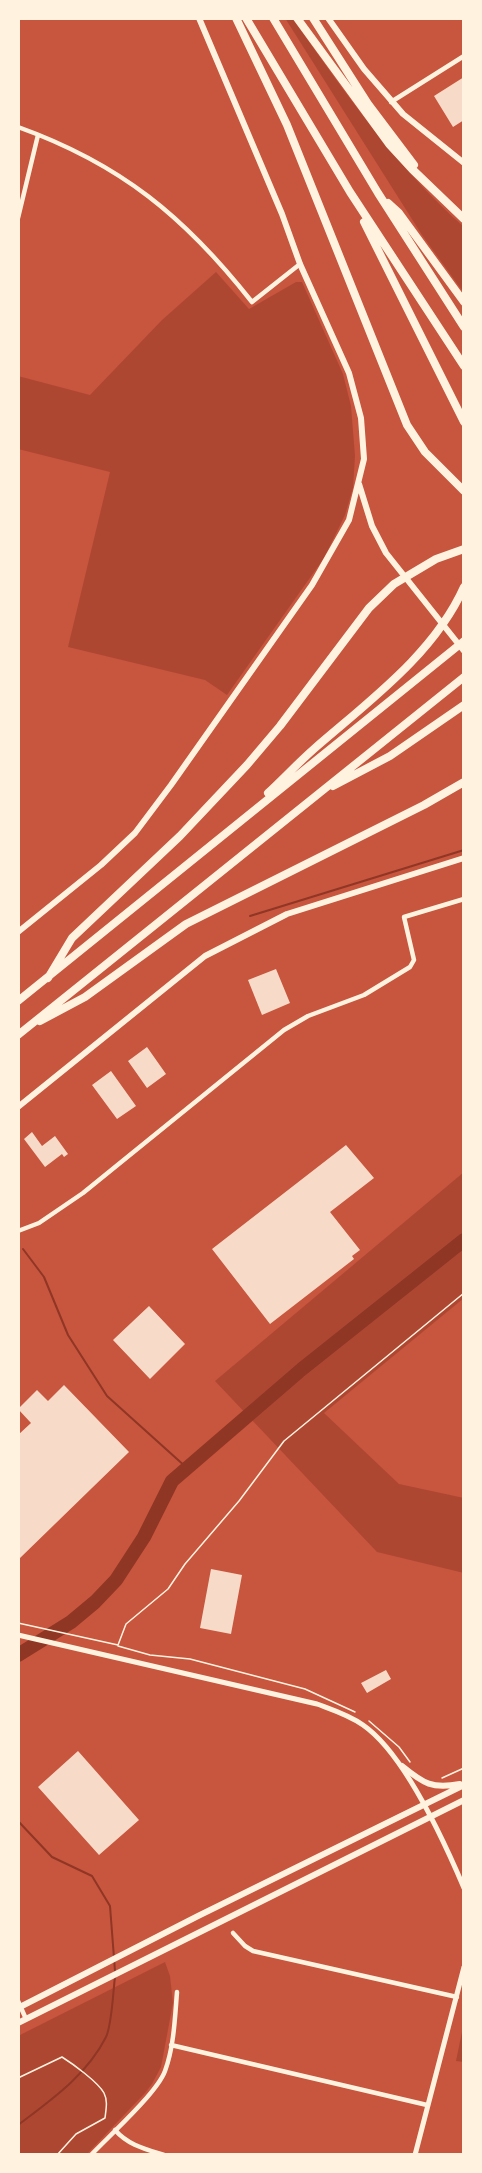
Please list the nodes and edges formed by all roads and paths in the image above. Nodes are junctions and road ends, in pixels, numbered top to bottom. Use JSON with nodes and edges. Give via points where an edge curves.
{"nodes":[{"id":1,"x":199,"y":18,"type":"edge"},
{"id":2,"x":236,"y":18,"type":"edge"},
{"id":3,"x":246,"y":18,"type":"edge"},
{"id":4,"x":273,"y":18,"type":"edge"},
{"id":5,"x":297,"y":18,"type":"edge"},
{"id":6,"x":313,"y":18,"type":"edge"},
{"id":7,"x":328,"y":18,"type":"edge"},
{"id":8,"x":464,"y":56,"type":"edge"},
{"id":9,"x":391,"y":102,"type":"junction"},
{"id":10,"x":18,"y":128,"type":"edge"},
{"id":11,"x":38,"y":135,"type":"junction"},
{"id":12,"x":464,"y":163,"type":"edge"},
{"id":13,"x":425,"y":181,"type":"junction"},
{"id":14,"x":350,"y":192,"type":"junction"},
{"id":15,"x":378,"y":193,"type":"junction"},
{"id":16,"x":18,"y":218,"type":"edge"},
{"id":17,"x":464,"y":219,"type":"edge"},
{"id":18,"x":300,"y":264,"type":"junction"},
{"id":19,"x":464,"y":302,"type":"edge"},
{"id":20,"x":464,"y":327,"type":"edge"},
{"id":21,"x":464,"y":366,"type":"edge"},
{"id":22,"x":464,"y":422,"type":"edge"},
{"id":23,"x":359,"y":483,"type":"junction"},
{"id":24,"x":464,"y":491,"type":"edge"},
{"id":25,"x":464,"y":549,"type":"edge"},
{"id":26,"x":464,"y":587,"type":"edge"},
{"id":27,"x":464,"y":641,"type":"edge"},
{"id":28,"x":464,"y":651,"type":"edge"},
{"id":29,"x":464,"y":677,"type":"edge"},
{"id":30,"x":464,"y":705,"type":"edge"},
{"id":31,"x":464,"y":782,"type":"edge"},
{"id":32,"x":315,"y":796,"type":"junction"},
{"id":33,"x":232,"y":828,"type":"junction"},
{"id":34,"x":464,"y":858,"type":"edge"},
{"id":35,"x":464,"y":899,"type":"edge"},
{"id":36,"x":18,"y":932,"type":"edge"},
{"id":37,"x":48,"y":978,"type":"junction"},
{"id":38,"x":18,"y":1001,"type":"edge"},
{"id":39,"x":21,"y":1032,"type":"edge"},
{"id":40,"x":18,"y":1107,"type":"edge"},
{"id":41,"x":18,"y":1231,"type":"edge"},
{"id":42,"x":464,"y":1293,"type":"edge"},
{"id":43,"x":18,"y":1623,"type":"edge"},
{"id":44,"x":18,"y":1635,"type":"edge"},
{"id":45,"x":402,"y":1766,"type":"junction"},
{"id":46,"x":464,"y":1784,"type":"edge"},
{"id":47,"x":464,"y":1800,"type":"edge"},
{"id":48,"x":423,"y":1805,"type":"junction"},
{"id":49,"x":429,"y":1817,"type":"junction"},
{"id":50,"x":271,"y":1880,"type":"junction"},
{"id":51,"x":464,"y":1888,"type":"edge"},
{"id":52,"x":278,"y":1893,"type":"junction"},
{"id":53,"x":233,"y":1933,"type":"dead end"},
{"id":54,"x":464,"y":1967,"type":"edge"},
{"id":55,"x":177,"y":1992,"type":"dead end"},
{"id":56,"x":457,"y":1997,"type":"junction"},
{"id":57,"x":19,"y":2005,"type":"edge"},
{"id":58,"x":26,"y":2019,"type":"junction"},
{"id":59,"x":18,"y":2023,"type":"edge"},
{"id":60,"x":171,"y":2045,"type":"junction"},
{"id":61,"x":18,"y":2078,"type":"edge"},
{"id":62,"x":427,"y":2105,"type":"junction"},
{"id":63,"x":115,"y":2130,"type":"junction"},
{"id":64,"x":57,"y":2155,"type":"edge"},
{"id":65,"x":91,"y":2155,"type":"edge"},
{"id":66,"x":164,"y":2155,"type":"edge"},
{"id":67,"x":415,"y":2155,"type":"edge"}],
"edges":[{"from":1,"to":18,"type":"main road"},
{"from":2,"to":24,"type":"highway","via":[[287,125],[399,407],[416,439]]},
{"from":3,"to":14,"type":"highway"},
{"from":4,"to":15,"type":"highway"},
{"from":5,"to":13,"type":"highway","via":[[376,127]]},
{"from":6,"to":13,"type":"highway","via":[[368,104]]},
{"from":7,"to":9,"type":"main road"},
{"from":8,"to":9,"type":"street"},
{"from":9,"to":12,"type":"main road"},
{"from":10,"to":11,"type":"street"},
{"from":11,"to":16,"type":"street"},
{"from":11,"to":18,"type":"street","via":[[102,164],[157,202],[193,235],[252,302]]},
{"from":13,"to":17,"type":"highway"},
{"from":14,"to":21,"type":"highway"},
{"from":14,"to":22,"type":"highway"},
{"from":15,"to":19,"type":"highway","via":[[399,213]]},
{"from":15,"to":20,"type":"highway"},
{"from":18,"to":23,"type":"main road","via":[[357,398],[364,438]]},
{"from":23,"to":28,"type":"main road","via":[[372,526],[386,554]]},
{"from":23,"to":36,"type":"main road","via":[[349,520],[312,585],[135,833]]},
{"from":25,"to":37,"type":"highway","via":[[436,559],[394,584],[369,608],[247,765],[180,837],[72,938]]},
{"from":26,"to":33,"type":"highway","via":[[450,615],[422,650]]},
{"from":27,"to":33,"type":"highway"},
{"from":29,"to":32,"type":"highway"},
{"from":30,"to":32,"type":"highway","via":[[390,756]]},
{"from":31,"to":39,"type":"highway","via":[[186,924],[85,997]]},
{"from":32,"to":39,"type":"highway"},
{"from":33,"to":37,"type":"highway"},
{"from":34,"to":40,"type":"main road","via":[[287,914],[205,956]]},
{"from":35,"to":41,"type":"street","via":[[404,917],[414,960],[410,967],[364,995],[308,1016],[284,1030],[83,1193],[39,1223]]},
{"from":37,"to":38,"type":"highway"},
{"from":42,"to":43,"type":"path","via":[[284,1440],[168,1589],[126,1624],[118,1645]]},
{"from":44,"to":45,"type":"street","via":[[317,1704],[364,1725]]},
{"from":45,"to":46,"type":"main road","via":[[420,1782],[444,1787]]},
{"from":45,"to":48,"type":"street"},
{"from":46,"to":48,"type":"main road"},
{"from":47,"to":49,"type":"main road"},
{"from":48,"to":49,"type":"street"},
{"from":48,"to":50,"type":"main road"},
{"from":49,"to":51,"type":"street"},
{"from":49,"to":52,"type":"main road"},
{"from":50,"to":52,"type":"main road"},
{"from":50,"to":57,"type":"main road"},
{"from":52,"to":58,"type":"main road"},
{"from":53,"to":56,"type":"street","via":[[253,1951]]},
{"from":54,"to":56,"type":"street"},
{"from":55,"to":60,"type":"street"},
{"from":56,"to":62,"type":"street"},
{"from":57,"to":58,"type":"street"},
{"from":58,"to":59,"type":"main road"},
{"from":60,"to":62,"type":"street"},
{"from":60,"to":63,"type":"street","via":[[165,2072],[155,2088]]},
{"from":61,"to":64,"type":"path","via":[[64,2058],[104,2094],[105,2118],[76,2134]]},
{"from":62,"to":67,"type":"street"},
{"from":63,"to":65,"type":"street"},
{"from":63,"to":66,"type":"street","via":[[140,2148]]}]}
